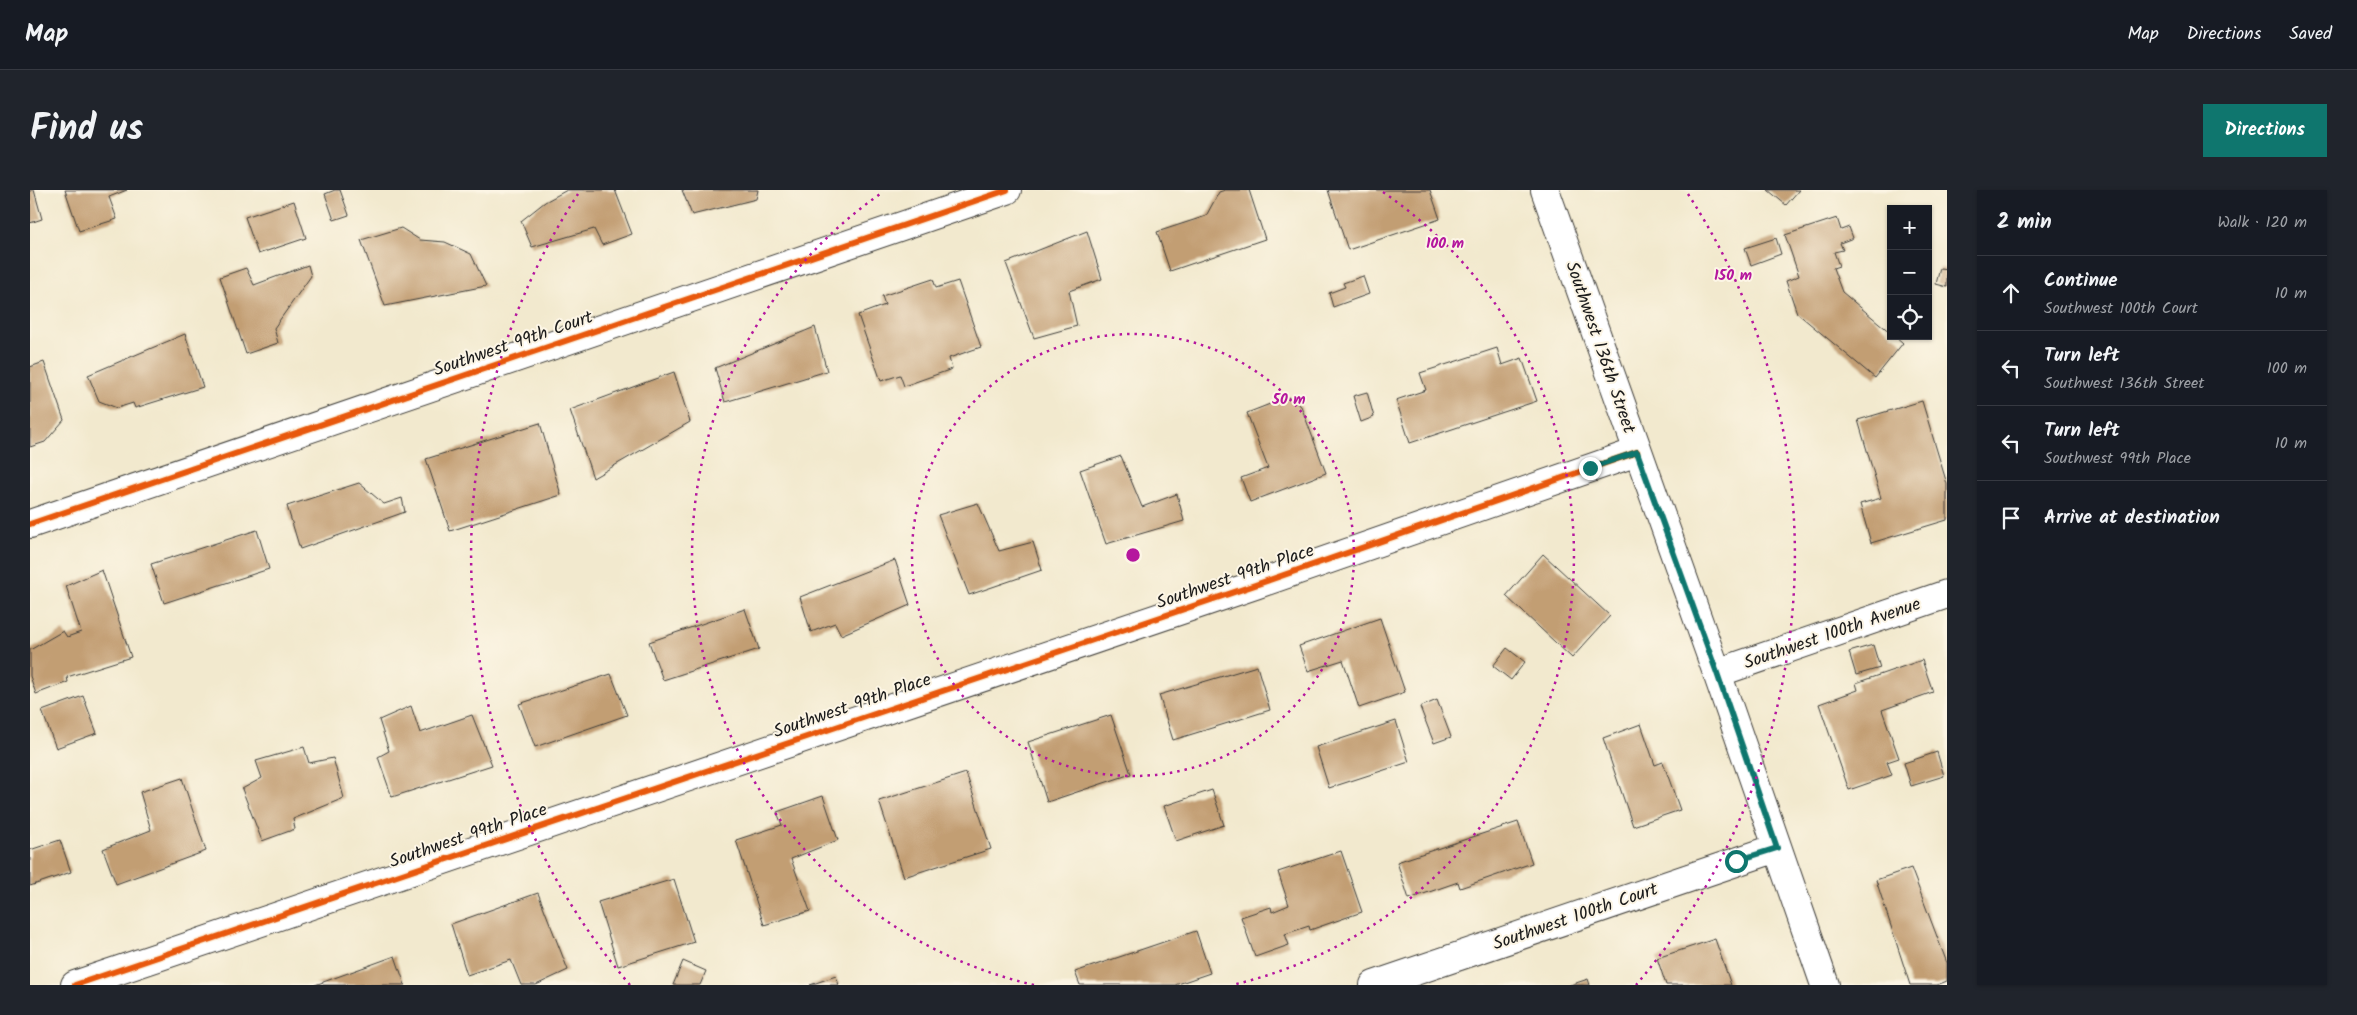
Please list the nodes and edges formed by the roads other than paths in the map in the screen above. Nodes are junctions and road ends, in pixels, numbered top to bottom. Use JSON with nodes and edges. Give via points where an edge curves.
{"nodes":[{"id":1,"x":1007,"y":190,"type":"edge"},
{"id":2,"x":1546,"y":190,"type":"edge"},
{"id":3,"x":1637,"y":452,"type":"junction"},
{"id":4,"x":30,"y":524,"type":"edge"},
{"id":5,"x":1947,"y":594,"type":"edge"},
{"id":6,"x":1717,"y":673,"type":"junction"},
{"id":7,"x":1777,"y":848,"type":"junction"},
{"id":8,"x":75,"y":985,"type":"edge"},
{"id":9,"x":1374,"y":985,"type":"edge"},
{"id":10,"x":1825,"y":985,"type":"edge"}],
"edges":[{"from":1,"to":4,"type":"street","name":"Southwest 99th Court"},
{"from":2,"to":3,"type":"street","name":"Southwest 136th Street"},
{"from":3,"to":6,"type":"street","name":"Southwest 136th Street"},
{"from":3,"to":8,"type":"street","name":"Southwest 99th Place"},
{"from":5,"to":6,"type":"street","name":"Southwest 100th Avenue"},
{"from":6,"to":7,"type":"street","name":"Southwest 136th Street"},
{"from":7,"to":9,"type":"street","name":"Southwest 100th Court"},
{"from":7,"to":10,"type":"street","name":"Southwest 136th Street"}]}
